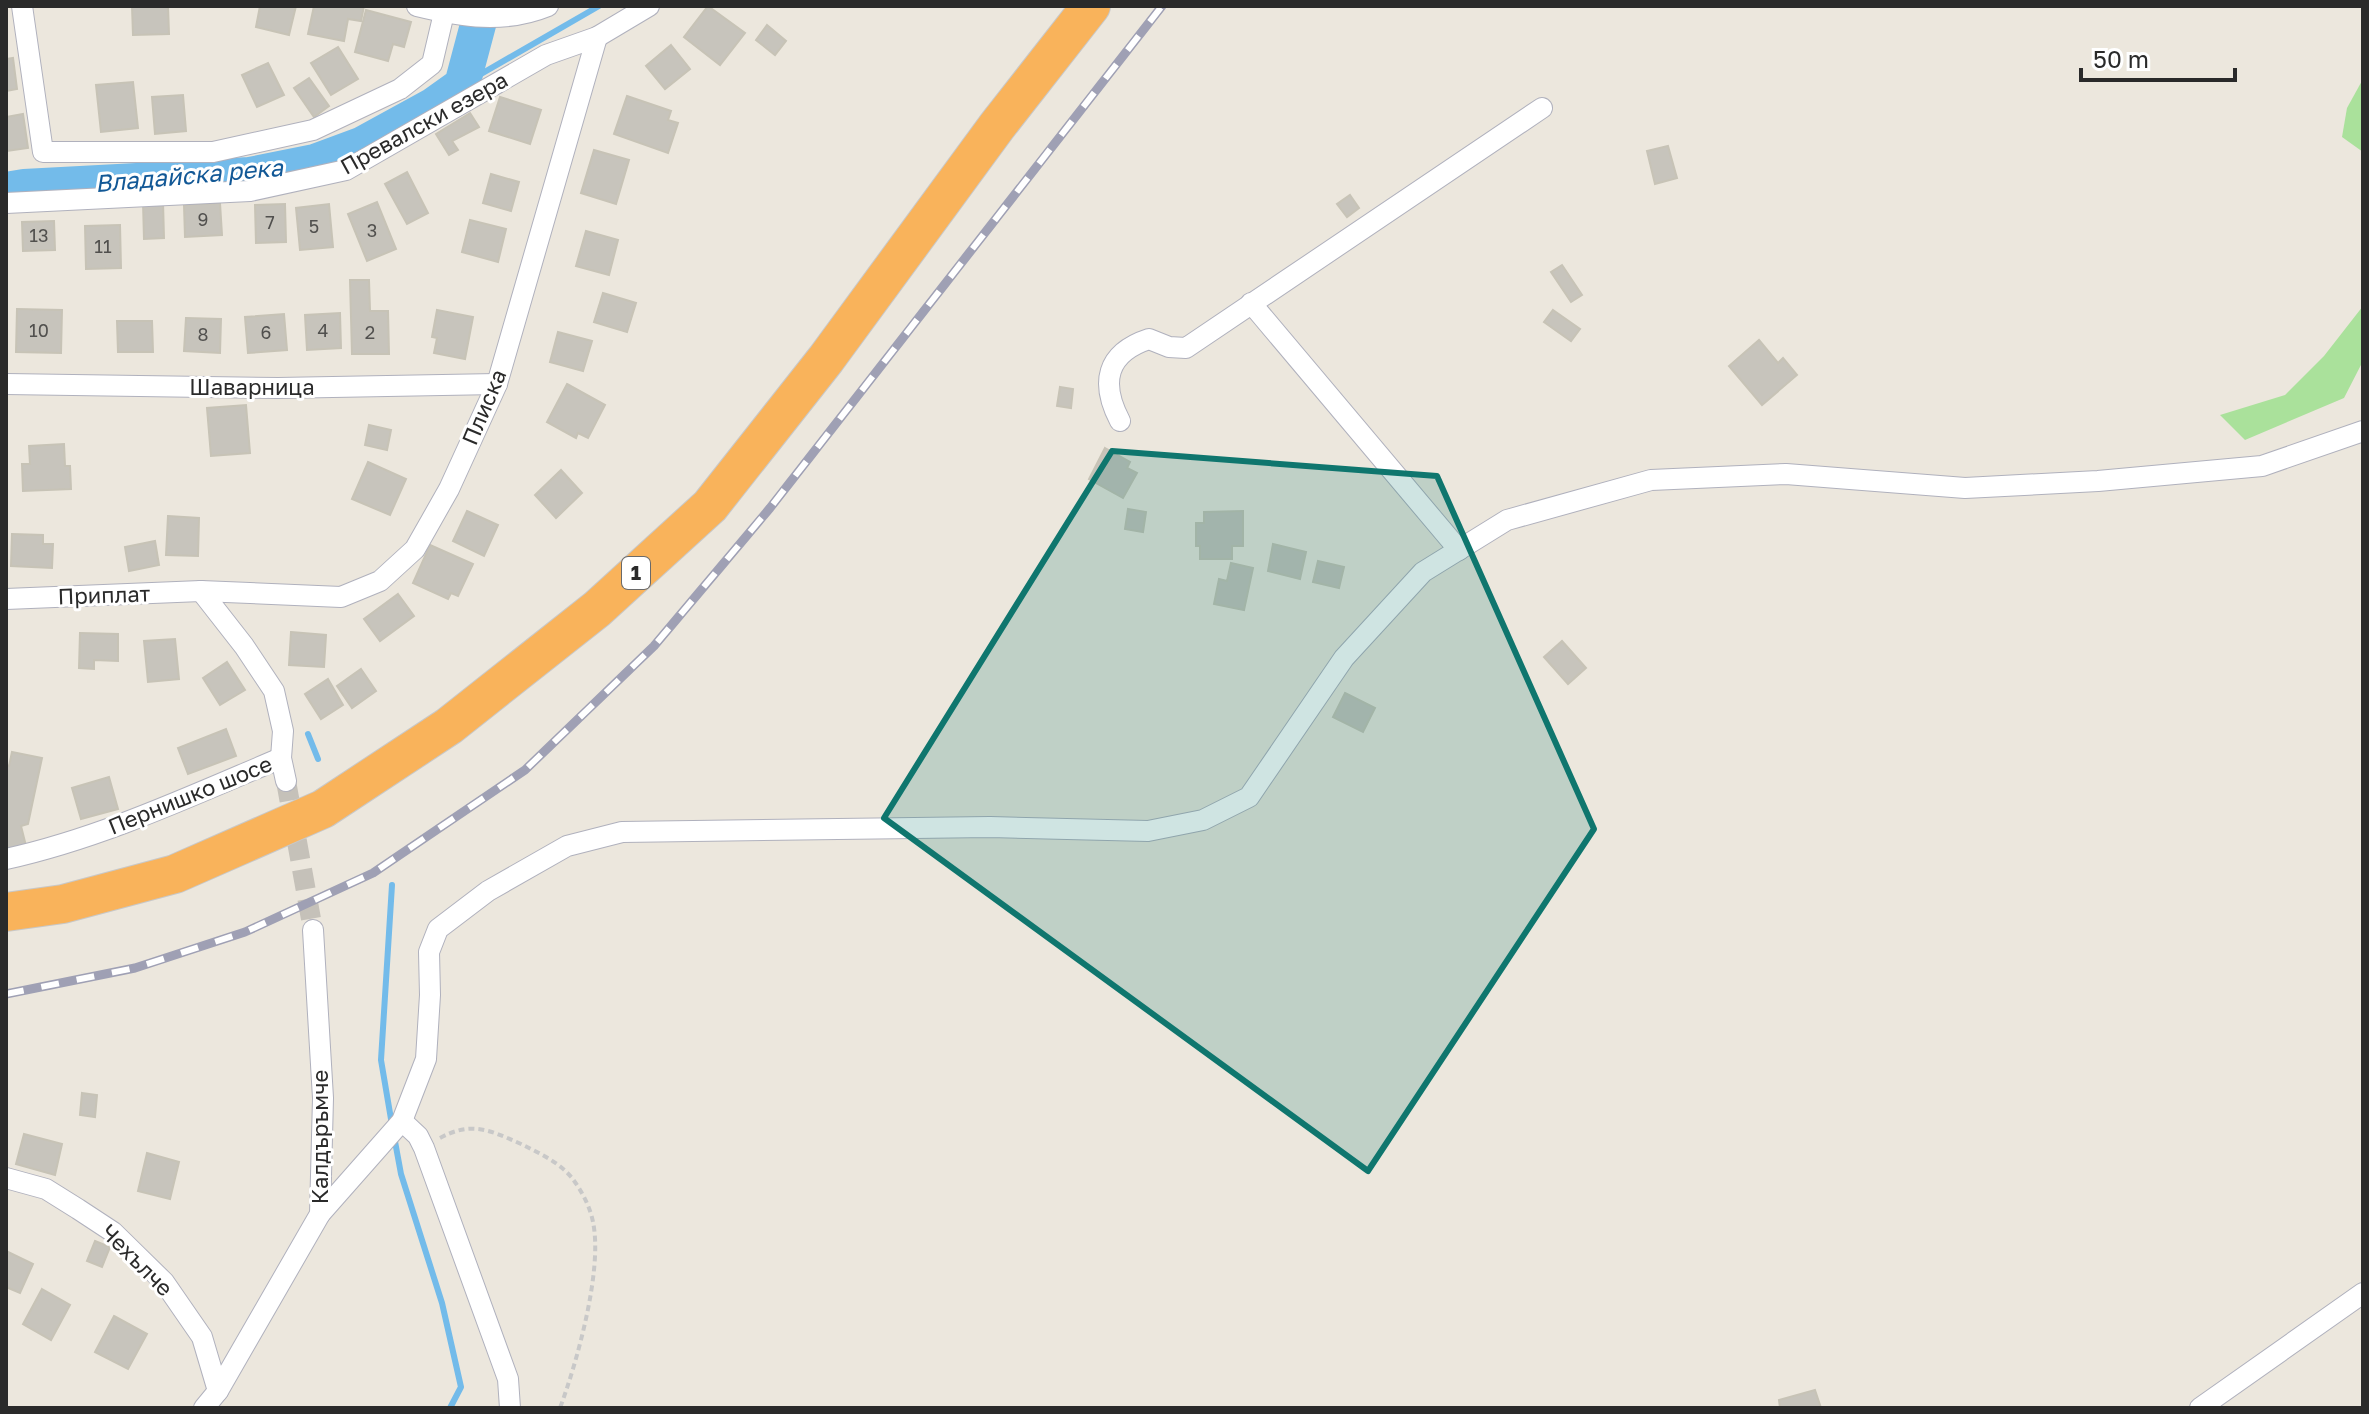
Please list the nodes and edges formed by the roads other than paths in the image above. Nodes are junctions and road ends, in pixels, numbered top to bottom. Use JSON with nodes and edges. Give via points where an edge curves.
{"nodes":[{"id":1,"x":22,"y":6,"type":"edge"},
{"id":2,"x":417,"y":6,"type":"edge"},
{"id":3,"x":548,"y":6,"type":"edge"},
{"id":4,"x":1091,"y":6,"type":"edge"},
{"id":5,"x":636,"y":10,"type":"edge"},
{"id":6,"x":450,"y":14,"type":"junction"},
{"id":7,"x":597,"y":37,"type":"junction"},
{"id":8,"x":1542,"y":108,"type":"dead end"},
{"id":9,"x":6,"y":203,"type":"edge"},
{"id":10,"x":1251,"y":303,"type":"junction"},
{"id":11,"x":6,"y":384,"type":"edge"},
{"id":12,"x":497,"y":384,"type":"junction"},
{"id":13,"x":1120,"y":421,"type":"dead end"},
{"id":14,"x":2363,"y":431,"type":"edge"},
{"id":15,"x":1459,"y":550,"type":"junction"},
{"id":16,"x":201,"y":591,"type":"junction"},
{"id":17,"x":6,"y":599,"type":"edge"},
{"id":18,"x":281,"y":758,"type":"junction"},
{"id":19,"x":286,"y":781,"type":"tunnel mouth"},
{"id":20,"x":6,"y":859,"type":"edge"},
{"id":21,"x":6,"y":912,"type":"edge"},
{"id":22,"x":313,"y":930,"type":"tunnel mouth"},
{"id":23,"x":402,"y":1121,"type":"junction"},
{"id":24,"x":6,"y":1178,"type":"edge"},
{"id":25,"x":320,"y":1214,"type":"junction"},
{"id":26,"x":2363,"y":1293,"type":"edge"},
{"id":27,"x":218,"y":1391,"type":"junction"},
{"id":28,"x":204,"y":1408,"type":"edge"},
{"id":29,"x":510,"y":1408,"type":"edge"},
{"id":30,"x":2200,"y":1408,"type":"edge"}],
"edges":[{"from":1,"to":6,"type":"street","via":[[43,152],[213,152],[313,130],[400,89],[432,64]]},
{"from":2,"to":6,"type":"street"},
{"from":3,"to":6,"type":"street","via":[[493,19]]},
{"from":4,"to":21,"type":"highway","number":"1","via":[[710,506],[597,609],[449,726],[323,809],[175,874],[63,904]]},
{"from":5,"to":7,"type":"street","name":"Превалски езера"},
{"from":7,"to":9,"type":"street","name":"Превалски езера","via":[[546,55],[346,170],[250,191]]},
{"from":7,"to":12,"type":"street","name":"Плиска"},
{"from":8,"to":10,"type":"street"},
{"from":10,"to":13,"type":"street","via":[[1186,348],[1149,339],[1119,355],[1108,376],[1111,403]]},
{"from":10,"to":15,"type":"street"},
{"from":11,"to":12,"type":"street","name":"Шаварница"},
{"from":12,"to":16,"type":"street","name":"Плиска","via":[[415,549],[380,581],[341,597]]},
{"from":14,"to":15,"type":"street","via":[[2262,466],[2098,481],[1965,488],[1786,474],[1651,480],[1507,520]]},
{"from":15,"to":23,"type":"street","via":[[1423,572],[1344,658],[1249,797],[1203,820],[1148,831],[975,827],[622,832],[567,846],[488,891],[438,929],[429,952],[426,1059]]},
{"from":16,"to":17,"type":"street","name":"Приплат"},
{"from":16,"to":18,"type":"street","name":"Пернишко шосе","via":[[274,691],[283,731]]},
{"from":18,"to":19,"type":"street"},
{"from":18,"to":20,"type":"street","name":"Пернишко шосе","via":[[130,821]]},
{"from":22,"to":25,"type":"street","name":"Калдъръмче","via":[[323,1098]]},
{"from":23,"to":25,"type":"street"},
{"from":23,"to":29,"type":"street","via":[[424,1148],[508,1379]]},
{"from":24,"to":27,"type":"street","name":"Чехълче","via":[[46,1189],[113,1232],[164,1282],[202,1337]]},
{"from":25,"to":27,"type":"street","name":"Калдъръмче"},
{"from":26,"to":30,"type":"street"},
{"from":27,"to":28,"type":"street","name":"Калдъръмче"}]}
